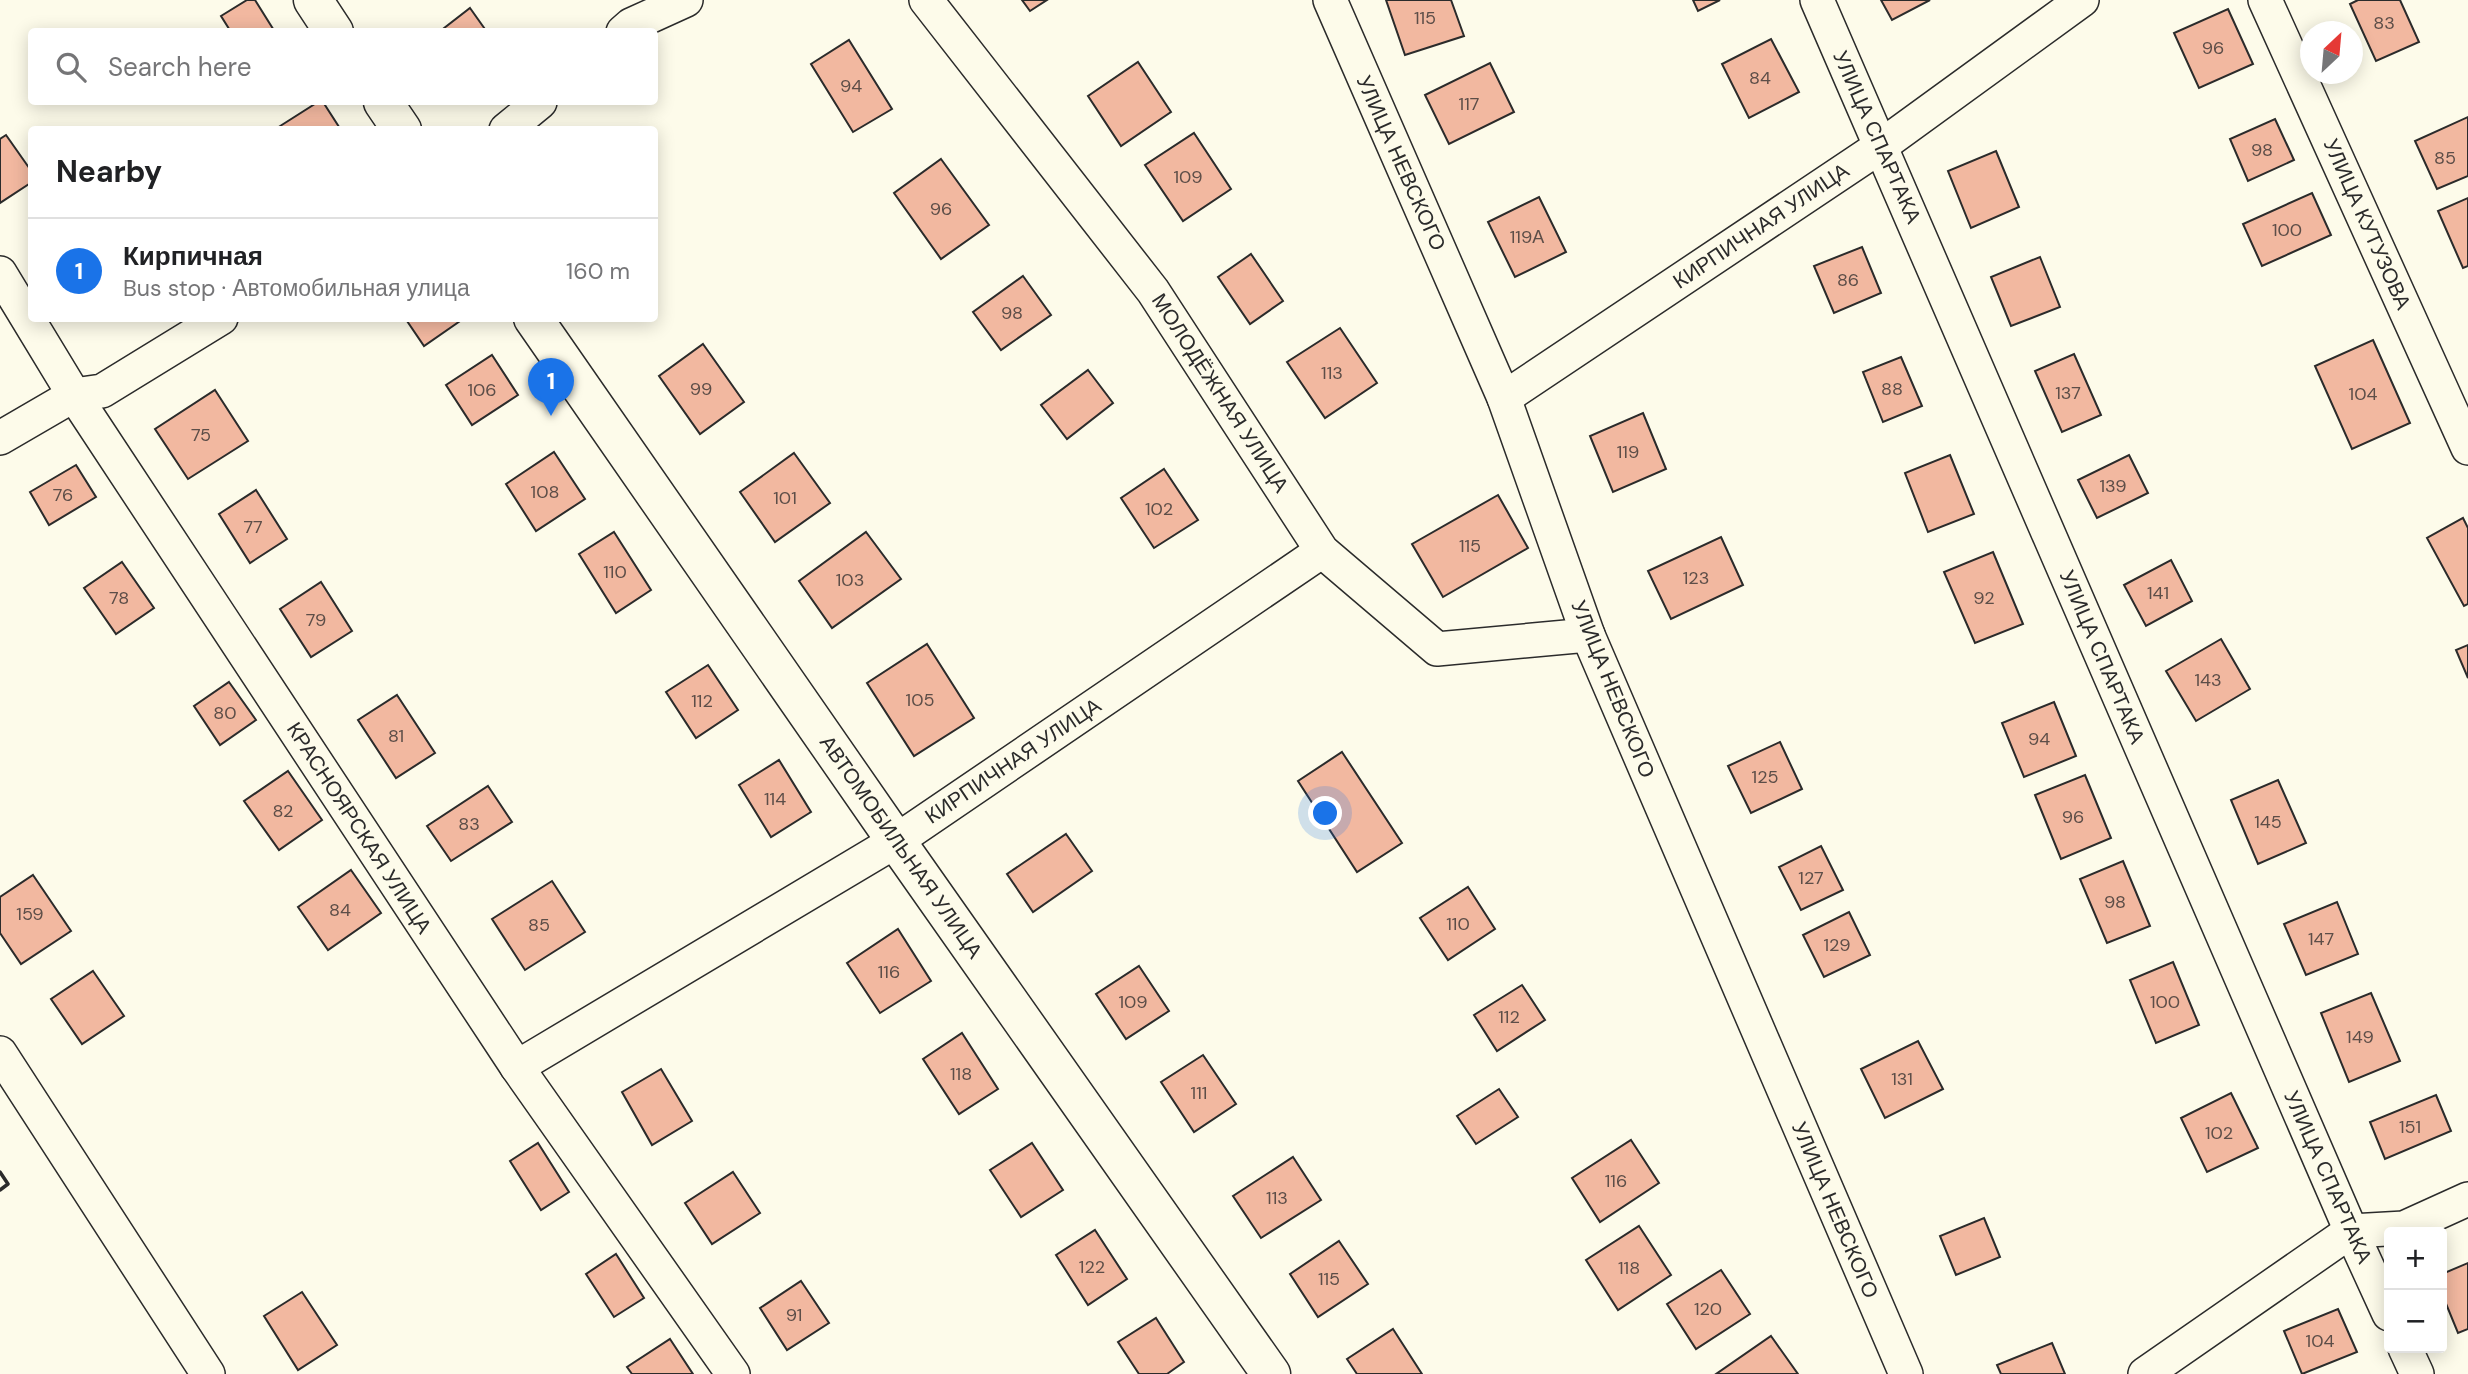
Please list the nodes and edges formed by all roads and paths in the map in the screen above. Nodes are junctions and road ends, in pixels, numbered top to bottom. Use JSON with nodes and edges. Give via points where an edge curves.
{"nodes":[{"id":1,"x":313,"y":0,"type":"edge"},
{"id":2,"x":686,"y":0,"type":"edge"},
{"id":3,"x":926,"y":0,"type":"edge"},
{"id":4,"x":1330,"y":0,"type":"edge"},
{"id":5,"x":1817,"y":0,"type":"edge"},
{"id":6,"x":2082,"y":0,"type":"edge"},
{"id":7,"x":2265,"y":0,"type":"edge"},
{"id":8,"x":331,"y":28,"type":"edge"},
{"id":9,"x":628,"y":28,"type":"edge"},
{"id":10,"x":385,"y":105,"type":"edge"},
{"id":11,"x":536,"y":105,"type":"edge"},
{"id":12,"x":399,"y":126,"type":"edge"},
{"id":13,"x":511,"y":126,"type":"edge"},
{"id":14,"x":1881,"y":146,"type":"junction"},
{"id":15,"x":0,"y":273,"type":"edge"},
{"id":16,"x":28,"y":319,"type":"edge"},
{"id":17,"x":30,"y":322,"type":"edge"},
{"id":18,"x":214,"y":322,"type":"edge"},
{"id":19,"x":536,"y":322,"type":"edge"},
{"id":20,"x":74,"y":395,"type":"junction"},
{"id":21,"x":1504,"y":398,"type":"junction"},
{"id":22,"x":0,"y":438,"type":"edge"},
{"id":23,"x":2468,"y":448,"type":"edge"},
{"id":24,"x":1322,"y":551,"type":"junction"},
{"id":25,"x":1588,"y":635,"type":"junction"},
{"id":26,"x":896,"y":841,"type":"junction"},
{"id":27,"x":0,"y":1053,"type":"edge"},
{"id":28,"x":517,"y":1067,"type":"junction"},
{"id":29,"x":2468,"y":1199,"type":"edge"},
{"id":30,"x":2351,"y":1231,"type":"junction"},
{"id":31,"x":2384,"y":1303,"type":"edge"},
{"id":32,"x":2407,"y":1353,"type":"edge"},
{"id":33,"x":208,"y":1374,"type":"edge"},
{"id":34,"x":733,"y":1374,"type":"edge"},
{"id":35,"x":1270,"y":1374,"type":"edge"},
{"id":36,"x":1906,"y":1374,"type":"edge"},
{"id":37,"x":2145,"y":1374,"type":"edge"},
{"id":38,"x":2417,"y":1374,"type":"edge"}],
"edges":[{"from":1,"to":8,"type":"street"},
{"from":2,"to":9,"type":"street"},
{"from":3,"to":24,"type":"street","name":"МОЛОДЁЖНАЯ УЛИЦА","via":[[1153,291]]},
{"from":4,"to":21,"type":"street","name":"УЛИЦА НЕВСКОГО"},
{"from":5,"to":14,"type":"street","name":"УЛИЦА СПАРТАКА"},
{"from":6,"to":14,"type":"street","name":"КИРПИЧНАЯ УЛИЦА"},
{"from":7,"to":23,"type":"street","name":"УЛИЦА КУТУЗОВА"},
{"from":10,"to":12,"type":"street"},
{"from":11,"to":13,"type":"street"},
{"from":14,"to":21,"type":"street","name":"КИРПИЧНАЯ УЛИЦА"},
{"from":14,"to":30,"type":"street","name":"УЛИЦА СПАРТАКА"},
{"from":15,"to":16,"type":"street","name":"КРАСНОЯРСКАЯ УЛИЦА"},
{"from":17,"to":20,"type":"street","name":"КРАСНОЯРСКАЯ УЛИЦА"},
{"from":18,"to":20,"type":"street","via":[[102,391]]},
{"from":19,"to":26,"type":"street","name":"АВТОМОБИЛЬНАЯ УЛИЦА"},
{"from":20,"to":22,"type":"street"},
{"from":20,"to":28,"type":"street","name":"КРАСНОЯРСКАЯ УЛИЦА"},
{"from":21,"to":25,"type":"street","name":"УЛИЦА НЕВСКОГО"},
{"from":24,"to":25,"type":"street","name":"МОЛОДЁЖНАЯ УЛИЦА","via":[[1437,649]]},
{"from":24,"to":26,"type":"street","name":"КИРПИЧНАЯ УЛИЦА"},
{"from":25,"to":36,"type":"street","name":"УЛИЦА НЕВСКОГО"},
{"from":26,"to":28,"type":"street","name":"КИРПИЧНАЯ УЛИЦА"},
{"from":26,"to":35,"type":"street","name":"АВТОМОБИЛЬНАЯ УЛИЦА"},
{"from":27,"to":33,"type":"street"},
{"from":28,"to":34,"type":"street","name":"КРАСНОЯРСКАЯ УЛИЦА"},
{"from":29,"to":30,"type":"street","via":[[2404,1228]]},
{"from":30,"to":31,"type":"street","name":"УЛИЦА СПАРТАКА"},
{"from":30,"to":37,"type":"street"},
{"from":32,"to":38,"type":"street"}]}
